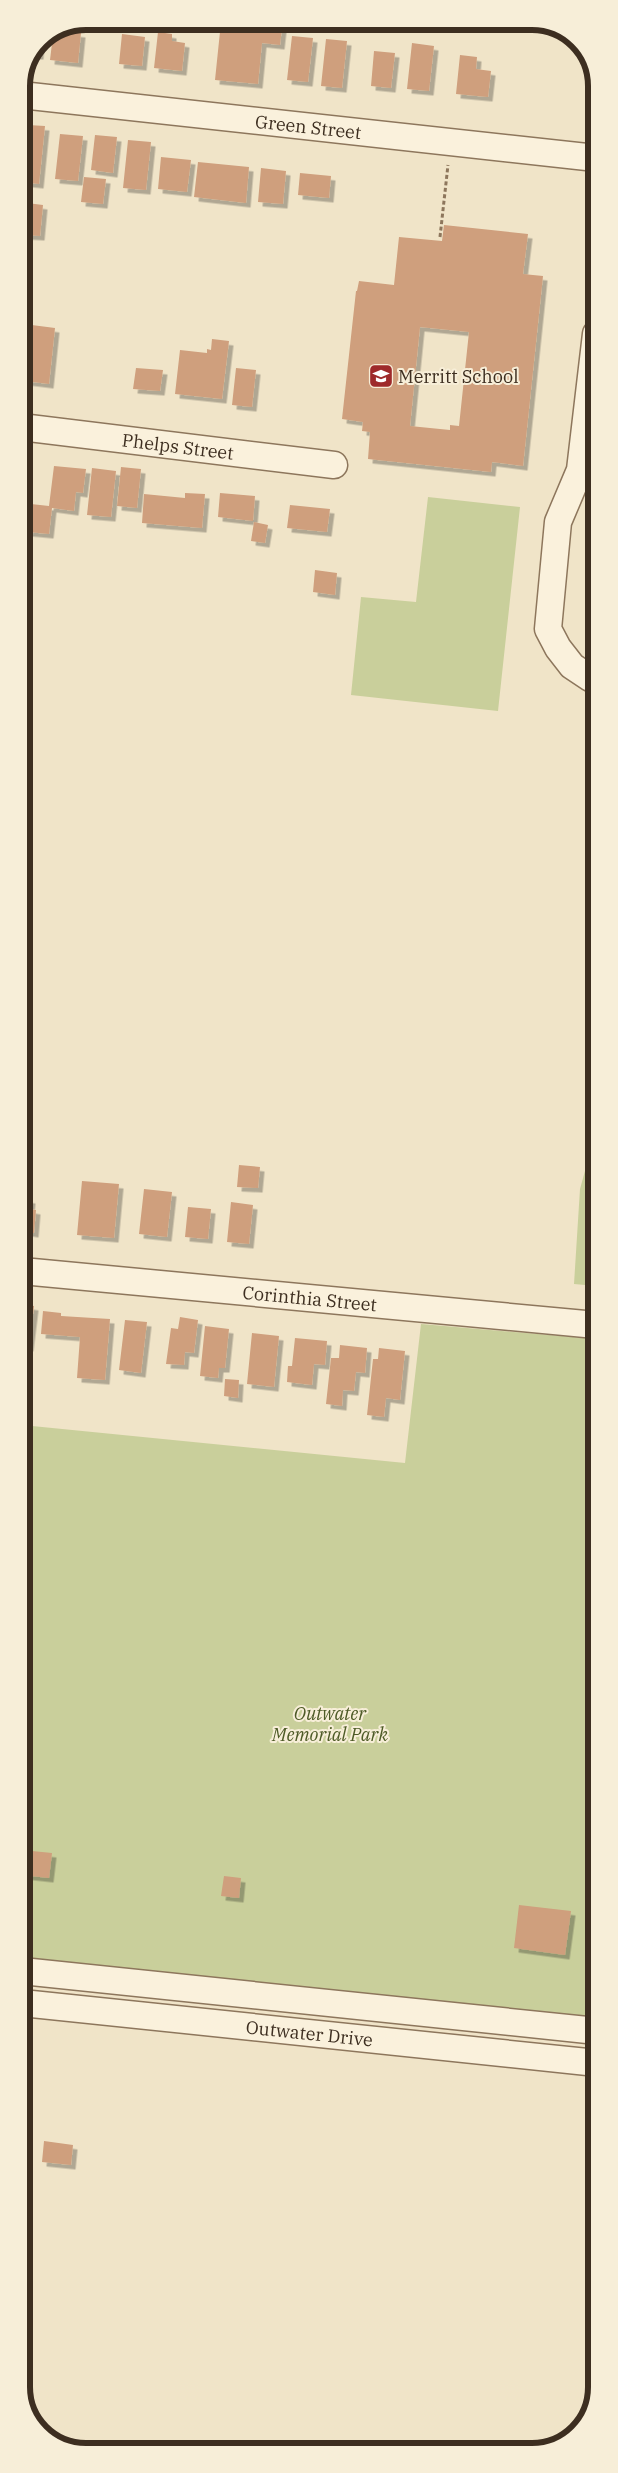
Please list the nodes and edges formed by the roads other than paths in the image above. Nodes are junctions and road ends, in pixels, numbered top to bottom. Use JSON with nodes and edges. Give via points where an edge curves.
{"nodes":[{"id":1,"x":30,"y":96,"type":"edge"},
{"id":2,"x":588,"y":157,"type":"edge"},
{"id":3,"x":588,"y":402,"type":"edge"},
{"id":4,"x":30,"y":428,"type":"edge"},
{"id":5,"x":334,"y":465,"type":"dead end"},
{"id":6,"x":588,"y":677,"type":"edge"},
{"id":7,"x":30,"y":1272,"type":"edge"},
{"id":8,"x":588,"y":1324,"type":"edge"},
{"id":9,"x":30,"y":1972,"type":"edge"},
{"id":10,"x":30,"y":2004,"type":"edge"},
{"id":11,"x":588,"y":2029,"type":"edge"},
{"id":12,"x":588,"y":2062,"type":"edge"}],
"edges":[{"from":1,"to":2,"type":"street","name":"Green Street"},
{"from":3,"to":6,"type":"street","via":[[580,470],[558,522],[548,629],[572,666]]},
{"from":4,"to":5,"type":"street","name":"Phelps Street"},
{"from":7,"to":8,"type":"street","name":"Corinthia Street"},
{"from":9,"to":11,"type":"street","name":"Outwater Drive"},
{"from":10,"to":12,"type":"street","name":"Outwater Drive"}]}
